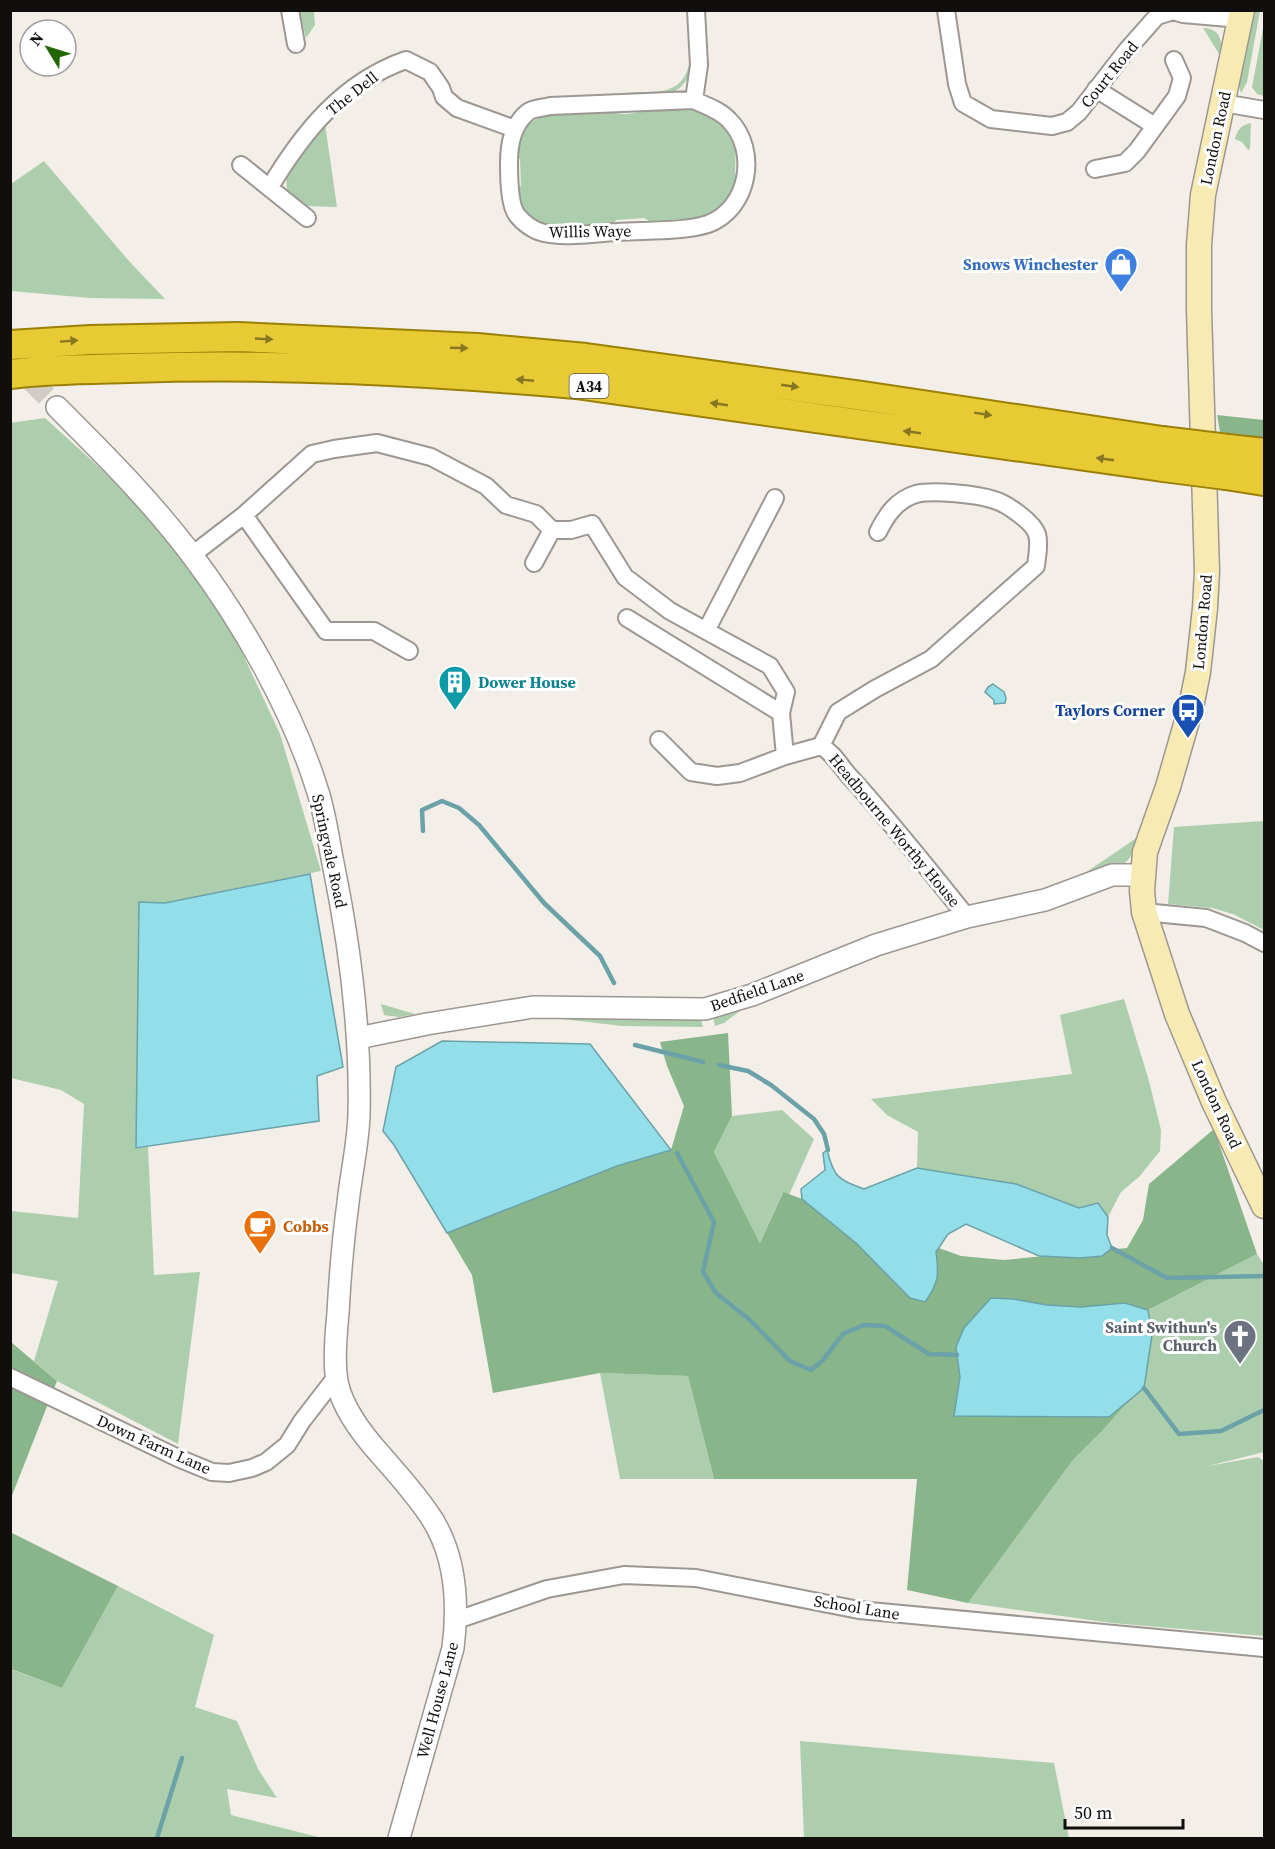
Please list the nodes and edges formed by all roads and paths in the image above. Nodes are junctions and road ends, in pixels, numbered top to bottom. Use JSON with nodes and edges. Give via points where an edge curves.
{"nodes":[{"id":1,"x":290,"y":10,"type":"edge"},
{"id":2,"x":696,"y":10,"type":"edge"},
{"id":3,"x":946,"y":10,"type":"edge"},
{"id":4,"x":1241,"y":15,"type":"edge"},
{"id":5,"x":297,"y":44,"type":"dead end"},
{"id":6,"x":1174,"y":60,"type":"dead end"},
{"id":7,"x":1096,"y":89,"type":"junction"},
{"id":8,"x":694,"y":100,"type":"junction"},
{"id":9,"x":1222,"y":102,"type":"junction"},
{"id":10,"x":1264,"y":110,"type":"edge"},
{"id":11,"x":1155,"y":126,"type":"junction"},
{"id":12,"x":515,"y":129,"type":"junction"},
{"id":13,"x":241,"y":165,"type":"dead end"},
{"id":14,"x":1095,"y":169,"type":"dead end"},
{"id":15,"x":270,"y":187,"type":"junction"},
{"id":16,"x":307,"y":218,"type":"dead end"},
{"id":17,"x":10,"y":345,"type":"edge"},
{"id":18,"x":10,"y":374,"type":"edge"},
{"id":19,"x":57,"y":407,"type":"tunnel mouth"},
{"id":20,"x":1264,"y":453,"type":"edge"},
{"id":21,"x":1162,"y":454,"type":"junction"},
{"id":22,"x":1227,"y":462,"type":"junction"},
{"id":23,"x":1264,"y":481,"type":"edge"},
{"id":24,"x":775,"y":498,"type":"dead end"},
{"id":25,"x":244,"y":515,"type":"junction"},
{"id":26,"x":552,"y":530,"type":"junction"},
{"id":27,"x":878,"y":532,"type":"dead end"},
{"id":28,"x":192,"y":555,"type":"junction"},
{"id":29,"x":534,"y":563,"type":"dead end"},
{"id":30,"x":627,"y":618,"type":"dead end"},
{"id":31,"x":706,"y":631,"type":"junction"},
{"id":32,"x":409,"y":651,"type":"dead end"},
{"id":33,"x":781,"y":712,"type":"junction"},
{"id":34,"x":659,"y":740,"type":"dead end"},
{"id":35,"x":821,"y":746,"type":"junction"},
{"id":36,"x":785,"y":756,"type":"junction"},
{"id":37,"x":1142,"y":875,"type":"junction"},
{"id":38,"x":1144,"y":912,"type":"junction"},
{"id":39,"x":967,"y":916,"type":"junction"},
{"id":40,"x":1264,"y":943,"type":"edge"},
{"id":41,"x":358,"y":1038,"type":"junction"},
{"id":42,"x":1264,"y":1206,"type":"edge"},
{"id":43,"x":10,"y":1377,"type":"edge"},
{"id":44,"x":336,"y":1377,"type":"junction"},
{"id":45,"x":457,"y":1620,"type":"junction"},
{"id":46,"x":1264,"y":1648,"type":"edge"},
{"id":47,"x":399,"y":1839,"type":"edge"}],
"edges":[{"from":1,"to":5,"type":"street"},
{"from":2,"to":8,"type":"street","via":[[699,65]]},
{"from":3,"to":7,"type":"street","name":"Court Road","via":[[963,103],[991,119],[1052,126],[1068,122]]},
{"from":4,"to":7,"type":"street","name":"Court Road","via":[[1173,11],[1157,16]]},
{"from":4,"to":9,"type":"main road","name":"London Road"},
{"from":6,"to":11,"type":"street","via":[[1182,78],[1178,96]]},
{"from":7,"to":11,"type":"street"},
{"from":8,"to":12,"type":"street","name":"Willis Waye","via":[[550,106],[529,111]]},
{"from":8,"to":12,"type":"street","name":"Willis Waye","via":[[730,121],[746,147],[747,172],[742,188],[724,214],[709,223],[687,228],[564,234],[532,228],[516,214],[508,181],[509,145]]},
{"from":9,"to":10,"type":"street"},
{"from":9,"to":37,"type":"main road","name":"London Road","via":[[1203,195],[1199,245],[1205,608],[1191,707],[1161,812],[1145,852]]},
{"from":11,"to":14,"type":"street","via":[[1125,163]]},
{"from":12,"to":15,"type":"street","name":"The Dell","via":[[457,108],[444,97],[430,72],[406,60],[376,73],[342,97],[308,129]]},
{"from":13,"to":15,"type":"street"},
{"from":15,"to":16,"type":"street"},
{"from":17,"to":21,"type":"highway","number":"A34","one_way":true,"via":[[238,338],[477,348],[586,358],[839,392]]},
{"from":21,"to":18,"type":"highway","number":"A34","one_way":true,"via":[[576,384],[402,370],[221,365]]},
{"from":19,"to":28,"type":"street","name":"Springvale Road","via":[[141,493]]},
{"from":20,"to":22,"type":"highway","number":"A34"},
{"from":21,"to":22,"type":"highway","number":"A34","bridge":true},
{"from":22,"to":23,"type":"highway","number":"A34"},
{"from":24,"to":31,"type":"street"},
{"from":25,"to":26,"type":"street","via":[[312,454],[377,443],[431,457],[486,486],[506,505],[536,514]]},
{"from":25,"to":28,"type":"street"},
{"from":25,"to":32,"type":"street","via":[[326,631],[374,631]]},
{"from":26,"to":29,"type":"street"},
{"from":26,"to":31,"type":"street","via":[[592,524],[625,578]]},
{"from":27,"to":35,"type":"street","name":"Headbourne Worthy House","via":[[889,511],[915,495],[945,492],[995,500],[1036,531],[1036,566],[931,659],[838,712]]},
{"from":28,"to":41,"type":"street","name":"Springvale Road","via":[[240,626],[274,688],[318,792],[343,911]]},
{"from":30,"to":33,"type":"street"},
{"from":31,"to":33,"type":"street","via":[[770,666],[786,692]]},
{"from":33,"to":36,"type":"street"},
{"from":34,"to":36,"type":"street","name":"Headbourne Worthy House","via":[[691,772],[717,776],[740,773]]},
{"from":35,"to":36,"type":"street","name":"Headbourne Worthy House"},
{"from":35,"to":39,"type":"street","name":"Headbourne Worthy House","via":[[832,753]]},
{"from":37,"to":38,"type":"main road","name":"London Road"},
{"from":37,"to":39,"type":"street","name":"Bedfield Lane","via":[[1112,875],[1045,900]]},
{"from":38,"to":40,"type":"street","via":[[1206,918]]},
{"from":38,"to":42,"type":"main road","name":"London Road","via":[[1177,1014]]},
{"from":39,"to":41,"type":"street","name":"Bedfield Lane","via":[[876,945],[705,1009],[533,1007]]},
{"from":41,"to":44,"type":"street","name":"Springvale Road","via":[[359,1116],[342,1247]]},
{"from":43,"to":44,"type":"street","name":"Down Farm Lane","via":[[178,1458],[212,1472],[229,1473],[266,1462],[287,1445]]},
{"from":44,"to":45,"type":"street","name":"Well House Lane","via":[[359,1429],[427,1511],[440,1535],[449,1559]]},
{"from":45,"to":46,"type":"street","name":"School Lane","via":[[547,1589],[624,1575],[696,1578],[859,1610]]},
{"from":45,"to":47,"type":"street","name":"Well House Lane","via":[[453,1648]]}]}
